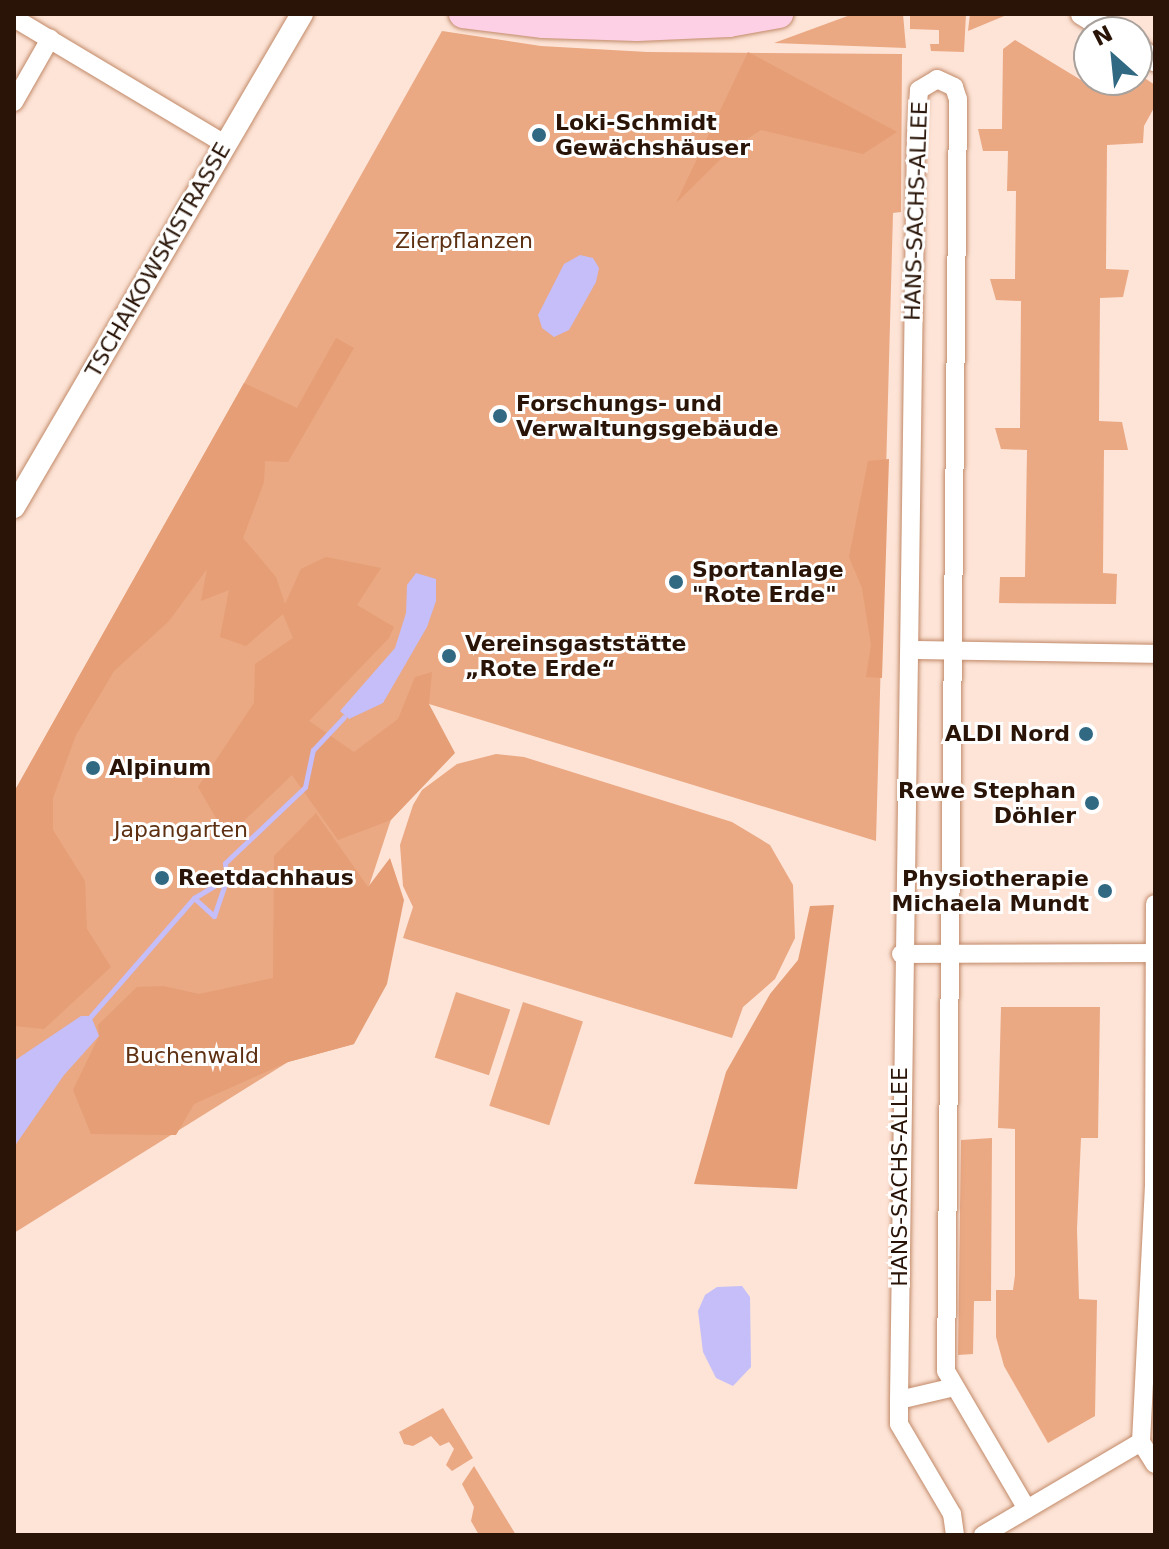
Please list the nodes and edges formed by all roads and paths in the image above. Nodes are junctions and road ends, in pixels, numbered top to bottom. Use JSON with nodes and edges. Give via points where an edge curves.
{"nodes":[{"id":1,"x":302,"y":14,"type":"edge"},
{"id":2,"x":463,"y":14,"type":"edge"},
{"id":3,"x":779,"y":14,"type":"edge"},
{"id":4,"x":14,"y":18,"type":"edge"},
{"id":5,"x":50,"y":39,"type":"junction"},
{"id":6,"x":14,"y":102,"type":"edge"},
{"id":7,"x":226,"y":145,"type":"junction"},
{"id":8,"x":14,"y":507,"type":"edge"},
{"id":9,"x":910,"y":650,"type":"junction"},
{"id":10,"x":952,"y":650,"type":"junction"},
{"id":11,"x":1155,"y":654,"type":"edge"},
{"id":12,"x":1155,"y":904,"type":"edge"},
{"id":13,"x":1155,"y":916,"type":"edge"},
{"id":14,"x":1153,"y":953,"type":"junction"},
{"id":15,"x":901,"y":954,"type":"junction"},
{"id":16,"x":949,"y":955,"type":"junction"},
{"id":17,"x":955,"y":1387,"type":"junction"},
{"id":18,"x":899,"y":1400,"type":"junction"},
{"id":19,"x":1141,"y":1442,"type":"junction"},
{"id":20,"x":1155,"y":1464,"type":"edge"},
{"id":21,"x":1027,"y":1509,"type":"junction"},
{"id":22,"x":955,"y":1535,"type":"edge"},
{"id":23,"x":983,"y":1535,"type":"edge"}],
"edges":[{"from":1,"to":7,"type":"street","name":"TSCHAIKOWSKISTRASSE"},
{"from":2,"to":3,"type":"main road","via":[[543,24],[637,27],[729,23]]},
{"from":4,"to":5,"type":"street"},
{"from":5,"to":6,"type":"street"},
{"from":5,"to":7,"type":"street"},
{"from":7,"to":8,"type":"street","name":"TSCHAIKOWSKISTRASSE"},
{"from":9,"to":10,"type":"street"},
{"from":9,"to":10,"type":"street","name":"HANS-SACHS-ALLEE","via":[[917,101],[921,88],[937,79],[954,87],[958,99]]},
{"from":9,"to":15,"type":"street","name":"HANS-SACHS-ALLEE"},
{"from":10,"to":11,"type":"street"},
{"from":10,"to":16,"type":"street","name":"HANS-SACHS-ALLEE"},
{"from":12,"to":13,"type":"street"},
{"from":13,"to":14,"type":"street"},
{"from":14,"to":16,"type":"street"},
{"from":14,"to":19,"type":"street","via":[[1154,1185]]},
{"from":15,"to":16,"type":"street"},
{"from":15,"to":18,"type":"street","name":"HANS-SACHS-ALLEE"},
{"from":16,"to":17,"type":"street","name":"HANS-SACHS-ALLEE","via":[[946,1371]]},
{"from":17,"to":18,"type":"street"},
{"from":17,"to":21,"type":"street","name":"HANS-SACHS-ALLEE"},
{"from":18,"to":22,"type":"street","name":"HANS-SACHS-ALLEE","via":[[899,1424],[952,1514]]},
{"from":19,"to":20,"type":"street"},
{"from":19,"to":21,"type":"street"},
{"from":21,"to":23,"type":"street"}]}
